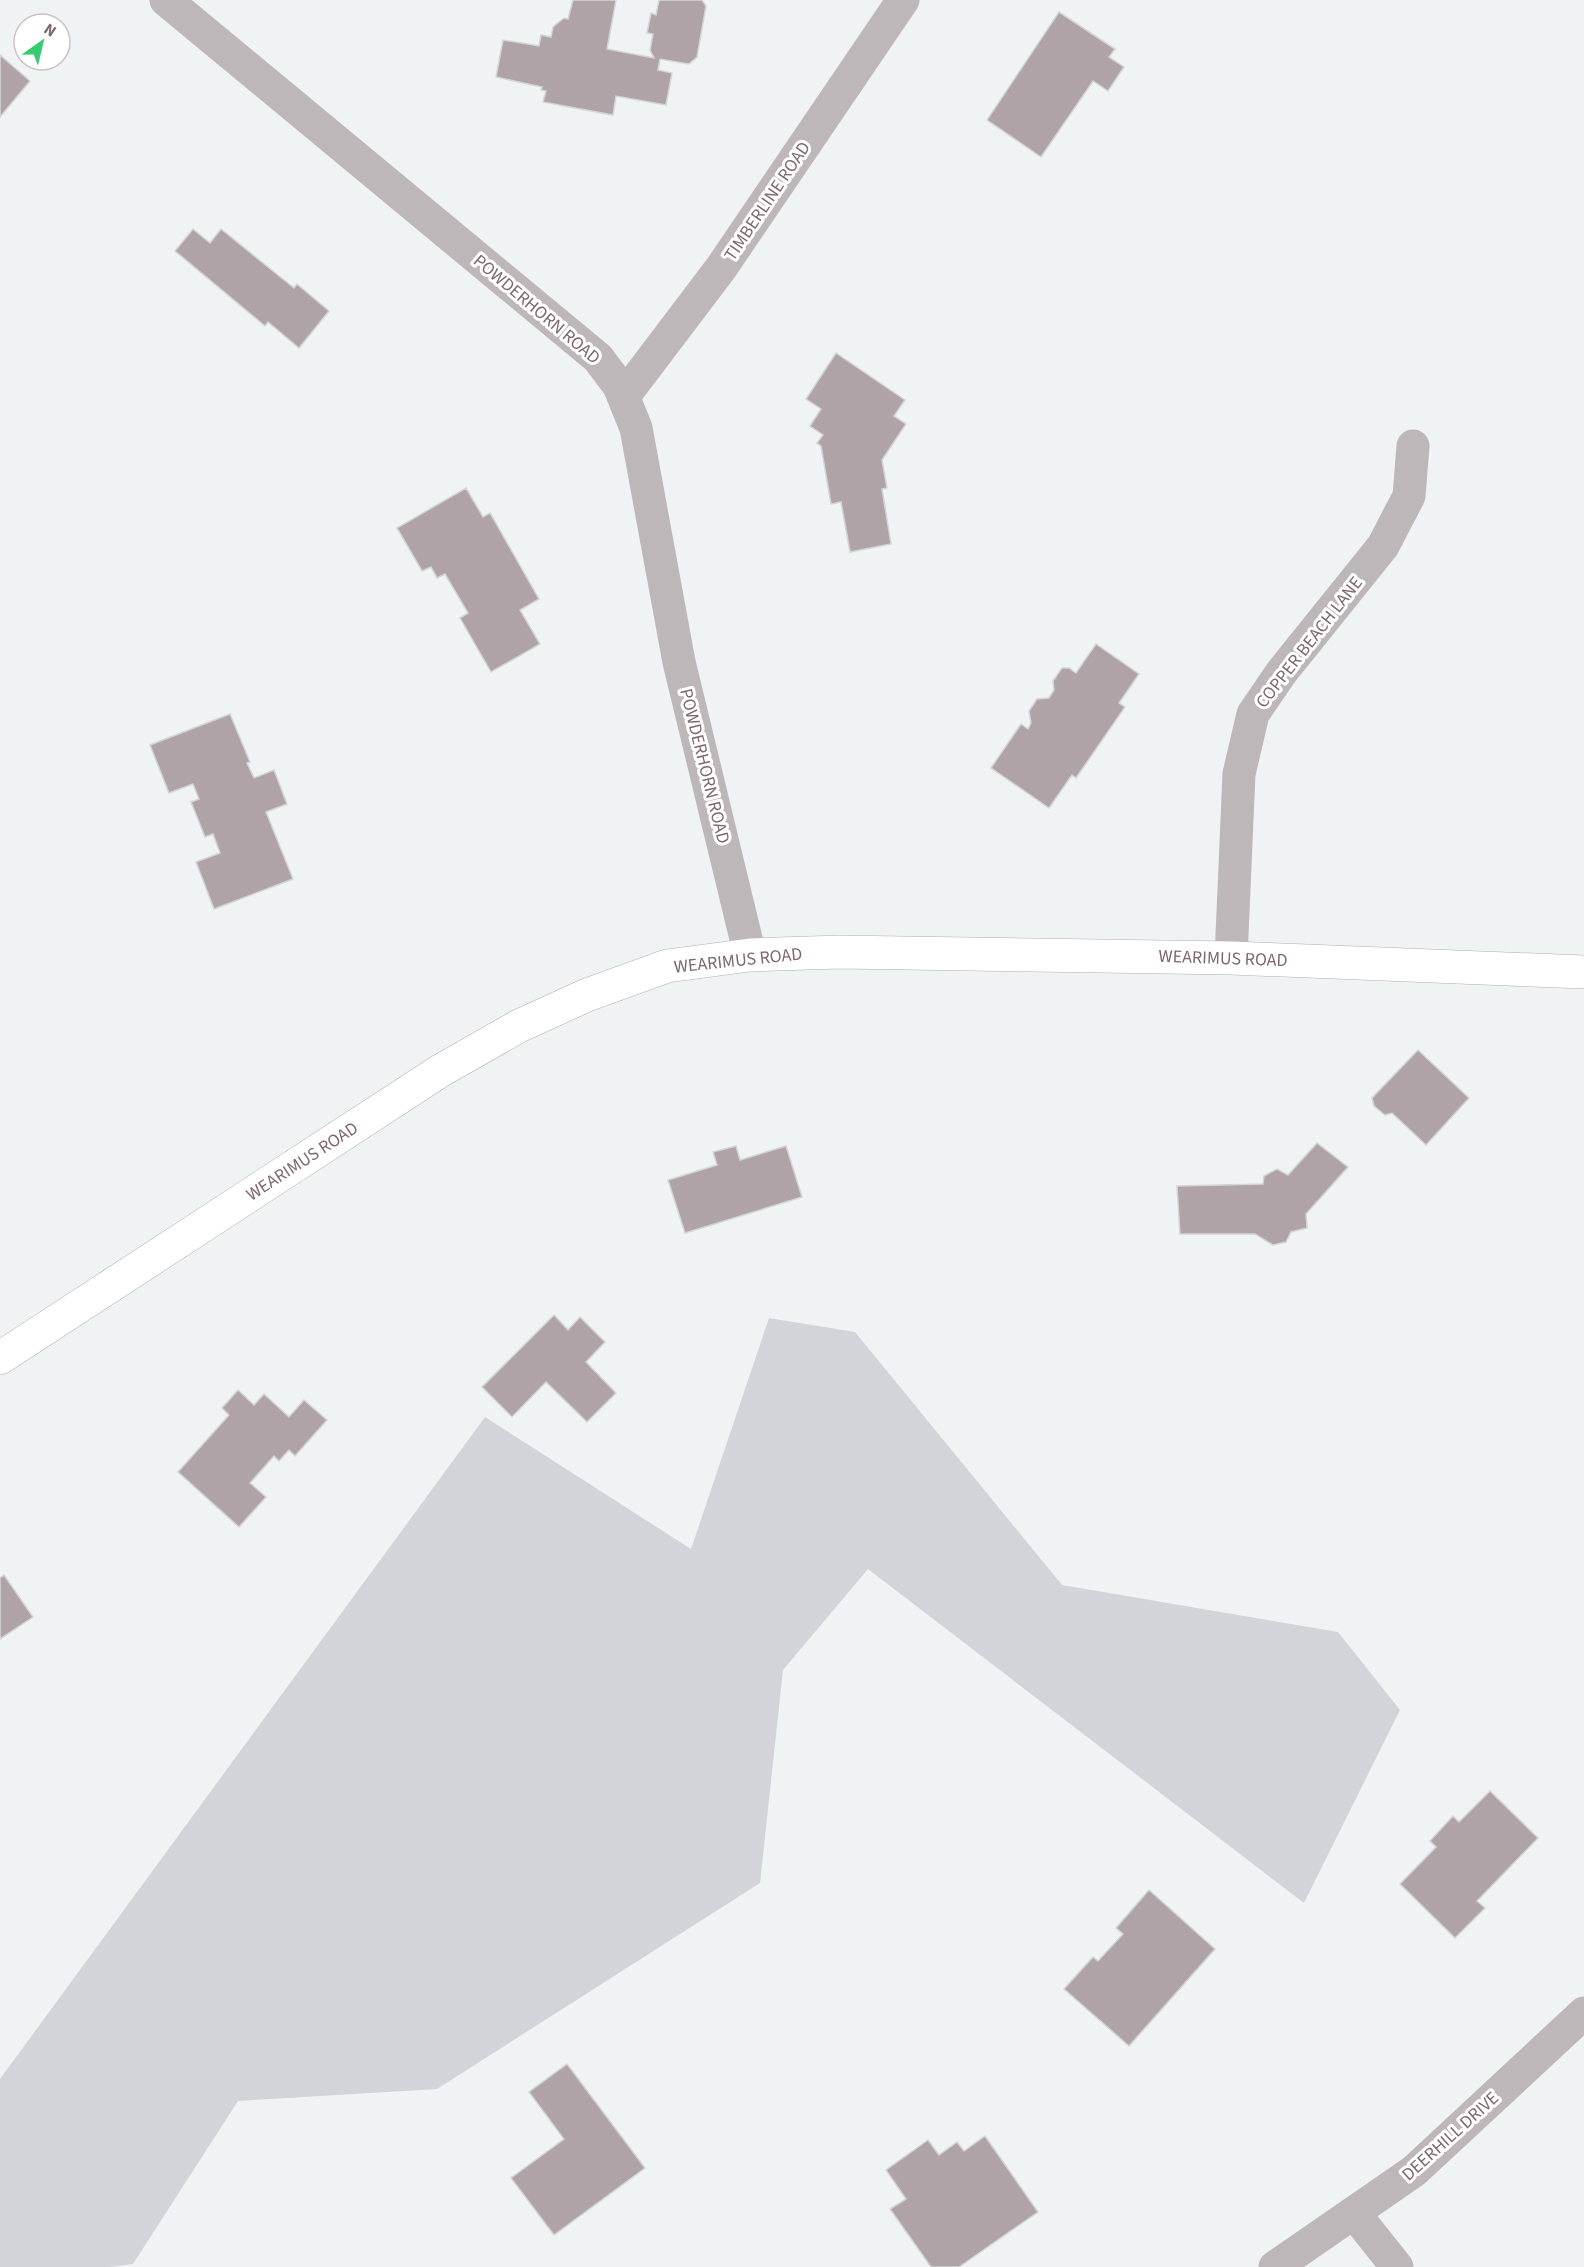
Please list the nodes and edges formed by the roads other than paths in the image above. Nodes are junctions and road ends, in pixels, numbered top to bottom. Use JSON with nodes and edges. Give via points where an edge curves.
{"nodes":[{"id":1,"x":166,"y":0,"type":"edge"},
{"id":2,"x":903,"y":0,"type":"edge"},
{"id":3,"x":624,"y":396,"type":"junction"},
{"id":4,"x":1413,"y":446,"type":"dead end"},
{"id":5,"x":750,"y":956,"type":"junction"},
{"id":6,"x":1230,"y":958,"type":"junction"},
{"id":7,"x":1584,"y":972,"type":"edge"},
{"id":8,"x":0,"y":1358,"type":"edge"},
{"id":9,"x":1584,"y":2013,"type":"edge"},
{"id":10,"x":1354,"y":2213,"type":"junction"},
{"id":11,"x":1275,"y":2267,"type":"edge"},
{"id":12,"x":1397,"y":2267,"type":"edge"}],
"edges":[{"from":1,"to":3,"type":"street","name":"POWDERHORN ROAD","via":[[598,358]]},
{"from":2,"to":3,"type":"street","name":"TIMBERLINE ROAD","via":[[721,268]]},
{"from":3,"to":5,"type":"street","name":"POWDERHORN ROAD","via":[[636,428],[679,662]]},
{"from":4,"to":6,"type":"street","name":"COPPER BEACH LANE","via":[[1409,496],[1383,546],[1281,673],[1254,714],[1239,774]]},
{"from":5,"to":6,"type":"main road","name":"WEARIMUS ROAD","via":[[840,952]]},
{"from":5,"to":8,"type":"main road","name":"WEARIMUS ROAD","via":[[667,966],[587,995],[519,1026],[440,1071]]},
{"from":6,"to":7,"type":"main road","name":"WEARIMUS ROAD"},
{"from":9,"to":10,"type":"street","name":"DEERHILL DRIVE","via":[[1414,2171]]},
{"from":10,"to":11,"type":"street","name":"DEERHILL DRIVE"},
{"from":10,"to":12,"type":"street"}]}
